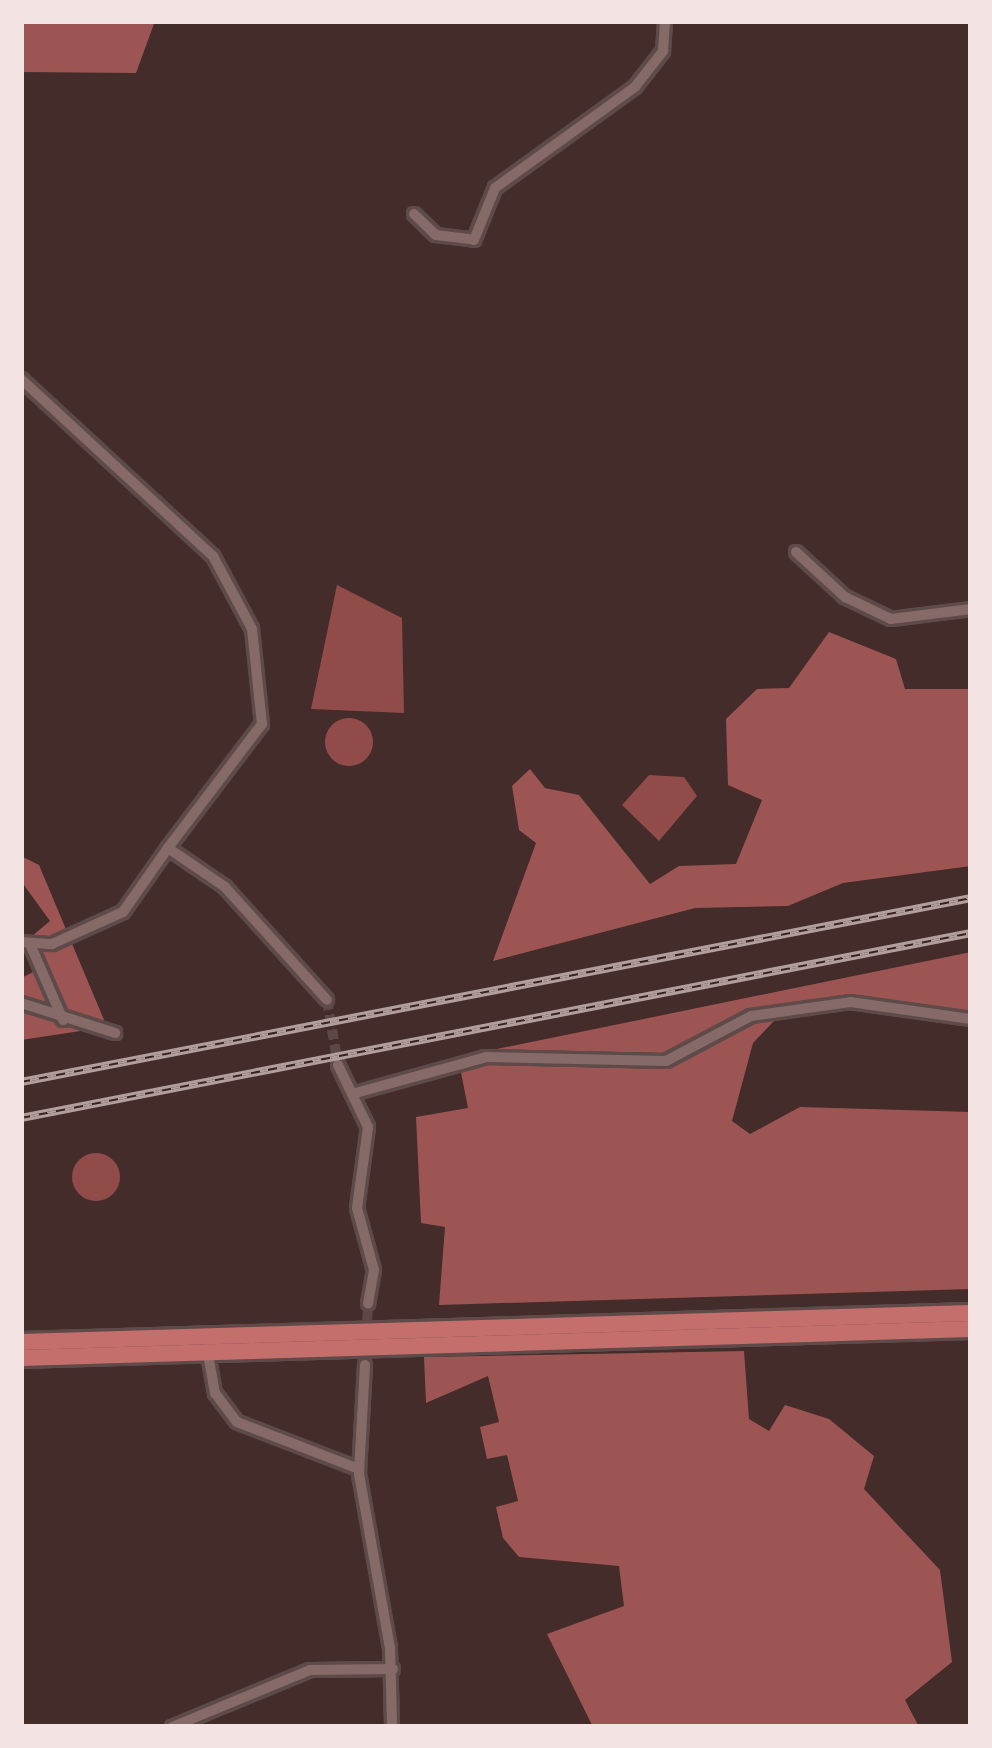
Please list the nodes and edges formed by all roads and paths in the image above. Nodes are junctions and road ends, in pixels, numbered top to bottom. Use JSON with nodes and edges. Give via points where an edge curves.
{"nodes":[{"id":1,"x":665,"y":21,"type":"edge"},
{"id":2,"x":414,"y":214,"type":"dead end"},
{"id":3,"x":21,"y":379,"type":"edge"},
{"id":4,"x":796,"y":552,"type":"dead end"},
{"id":5,"x":971,"y":609,"type":"edge"},
{"id":6,"x":168,"y":848,"type":"junction"},
{"id":7,"x":26,"y":943,"type":"edge"},
{"id":8,"x":327,"y":1000,"type":"tunnel mouth"},
{"id":9,"x":21,"y":1003,"type":"edge"},
{"id":10,"x":971,"y":1019,"type":"edge"},
{"id":11,"x":63,"y":1020,"type":"junction"},
{"id":12,"x":115,"y":1033,"type":"dead end"},
{"id":13,"x":338,"y":1065,"type":"tunnel mouth"},
{"id":14,"x":352,"y":1094,"type":"junction"},
{"id":15,"x":368,"y":1303,"type":"tunnel mouth"},
{"id":16,"x":971,"y":1313,"type":"edge"},
{"id":17,"x":971,"y":1329,"type":"edge"},
{"id":18,"x":21,"y":1342,"type":"edge"},
{"id":19,"x":207,"y":1346,"type":"junction"},
{"id":20,"x":21,"y":1358,"type":"edge"},
{"id":21,"x":364,"y":1365,"type":"tunnel mouth"},
{"id":22,"x":359,"y":1469,"type":"junction"},
{"id":23,"x":393,"y":1669,"type":"junction"},
{"id":24,"x":172,"y":1727,"type":"edge"},
{"id":25,"x":392,"y":1727,"type":"edge"}],
"edges":[{"from":1,"to":2,"type":"street","via":[[663,51],[635,87],[495,188],[477,237],[441,237]]},
{"from":3,"to":6,"type":"street","via":[[213,556],[254,637],[262,724]]},
{"from":4,"to":5,"type":"street","via":[[845,597],[891,619]]},
{"from":6,"to":7,"type":"street","via":[[123,913]]},
{"from":6,"to":8,"type":"street","via":[[225,887]]},
{"from":7,"to":11,"type":"street"},
{"from":9,"to":11,"type":"street"},
{"from":10,"to":14,"type":"street","via":[[850,1002],[751,1016],[666,1061],[594,1067],[503,1055]]},
{"from":11,"to":12,"type":"street"},
{"from":13,"to":14,"type":"street"},
{"from":14,"to":15,"type":"street","via":[[368,1127],[357,1208],[374,1270]]},
{"from":16,"to":18,"type":"main road"},
{"from":17,"to":19,"type":"main road"},
{"from":19,"to":20,"type":"main road"},
{"from":19,"to":22,"type":"street","via":[[230,1416]]},
{"from":21,"to":22,"type":"street"},
{"from":22,"to":23,"type":"street"},
{"from":23,"to":24,"type":"street","via":[[291,1676]]},
{"from":23,"to":25,"type":"street"}]}
